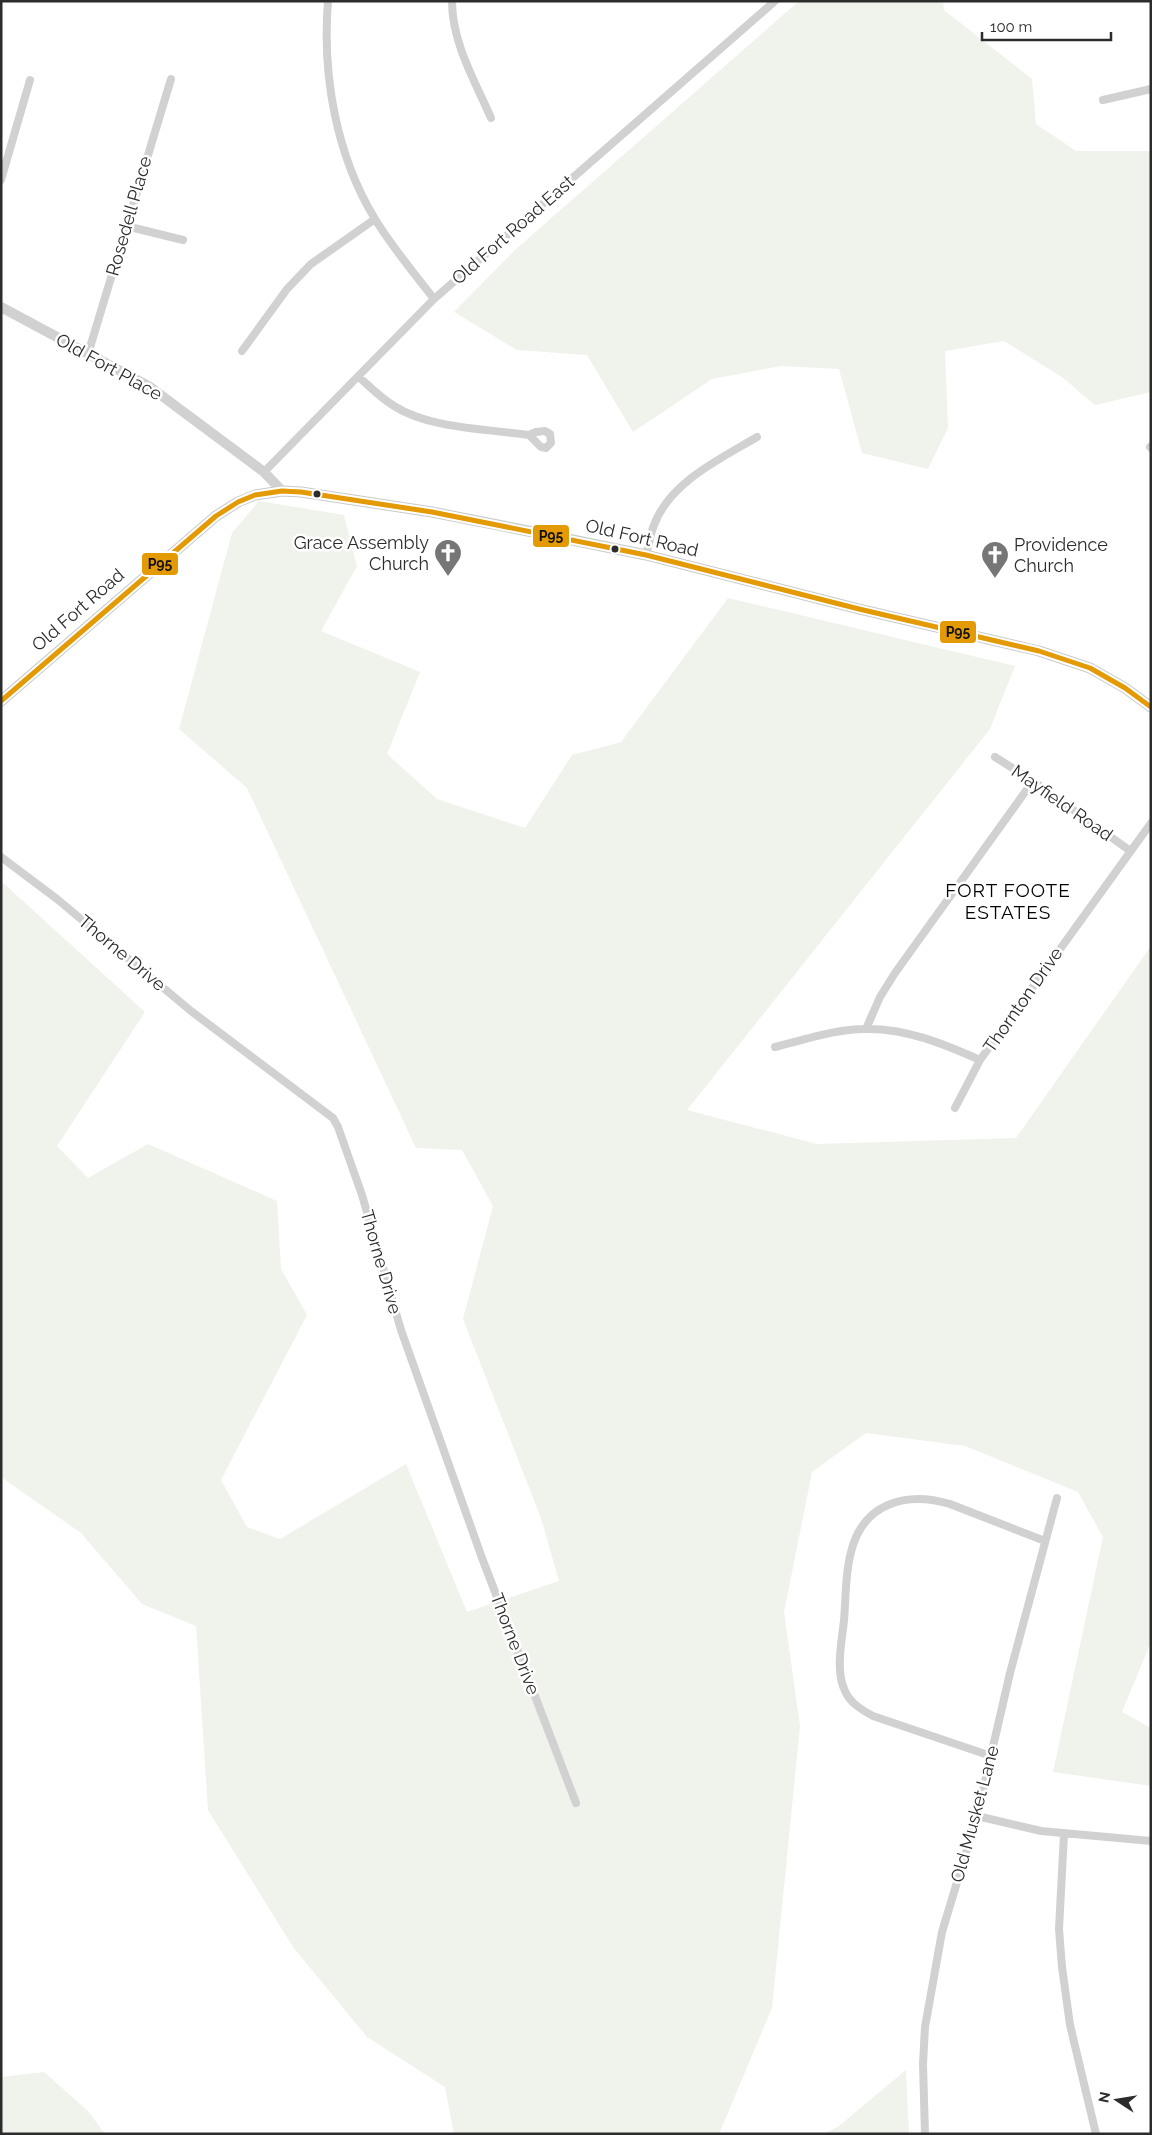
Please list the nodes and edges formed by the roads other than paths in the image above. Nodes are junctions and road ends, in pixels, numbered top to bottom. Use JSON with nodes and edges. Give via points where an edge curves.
{"nodes":[{"id":1,"x":328,"y":1,"type":"edge"},
{"id":2,"x":452,"y":1,"type":"edge"},
{"id":3,"x":775,"y":1,"type":"edge"},
{"id":4,"x":171,"y":79,"type":"dead end"},
{"id":5,"x":30,"y":80,"type":"dead end"},
{"id":6,"x":1151,"y":89,"type":"edge"},
{"id":7,"x":1103,"y":100,"type":"dead end"},
{"id":8,"x":492,"y":118,"type":"dead end"},
{"id":9,"x":1,"y":180,"type":"edge"},
{"id":10,"x":375,"y":219,"type":"junction"},
{"id":11,"x":126,"y":226,"type":"junction"},
{"id":12,"x":183,"y":240,"type":"dead end"},
{"id":13,"x":434,"y":299,"type":"junction"},
{"id":14,"x":1,"y":307,"type":"edge"},
{"id":15,"x":242,"y":351,"type":"dead end"},
{"id":16,"x":88,"y":354,"type":"junction"},
{"id":17,"x":359,"y":377,"type":"junction"},
{"id":18,"x":529,"y":436,"type":"dead end"},
{"id":19,"x":756,"y":437,"type":"dead end"},
{"id":20,"x":264,"y":472,"type":"junction"},
{"id":21,"x":282,"y":491,"type":"junction"},
{"id":22,"x":646,"y":555,"type":"junction"},
{"id":23,"x":1,"y":701,"type":"edge"},
{"id":24,"x":1151,"y":707,"type":"edge"},
{"id":25,"x":995,"y":757,"type":"dead end"},
{"id":26,"x":1033,"y":781,"type":"junction"},
{"id":27,"x":1151,"y":823,"type":"edge"},
{"id":28,"x":1130,"y":850,"type":"junction"},
{"id":29,"x":1,"y":857,"type":"edge"},
{"id":30,"x":866,"y":1028,"type":"junction"},
{"id":31,"x":775,"y":1047,"type":"dead end"},
{"id":32,"x":980,"y":1060,"type":"junction"},
{"id":33,"x":955,"y":1108,"type":"dead end"},
{"id":34,"x":1057,"y":1498,"type":"dead end"},
{"id":35,"x":1045,"y":1541,"type":"junction"},
{"id":36,"x":991,"y":1756,"type":"junction"},
{"id":37,"x":576,"y":1803,"type":"dead end"},
{"id":38,"x":976,"y":1816,"type":"junction"},
{"id":39,"x":1064,"y":1834,"type":"junction"},
{"id":40,"x":1151,"y":1841,"type":"edge"},
{"id":41,"x":925,"y":2134,"type":"edge"},
{"id":42,"x":1096,"y":2134,"type":"edge"}],
"edges":[{"from":1,"to":10,"type":"street","via":[[329,64],[337,125],[350,168]]},
{"from":2,"to":8,"type":"street","via":[[452,15],[462,52]]},
{"from":3,"to":13,"type":"street","name":"Old Fort Road East"},
{"from":4,"to":11,"type":"street","name":"Rosedell Place"},
{"from":5,"to":9,"type":"street"},
{"from":6,"to":7,"type":"street"},
{"from":10,"to":13,"type":"street"},
{"from":10,"to":15,"type":"street","via":[[311,264],[287,289]]},
{"from":11,"to":12,"type":"street"},
{"from":11,"to":16,"type":"street","name":"Rosedell Place"},
{"from":13,"to":17,"type":"street","name":"Old Fort Road East"},
{"from":14,"to":16,"type":"street","name":"Old Fort Place"},
{"from":16,"to":20,"type":"street","name":"Old Fort Place","via":[[150,387]]},
{"from":17,"to":18,"type":"street","via":[[395,407],[416,417]]},
{"from":17,"to":20,"type":"street","name":"Old Fort Road East"},
{"from":19,"to":22,"type":"street","via":[[696,475],[676,492],[654,524]]},
{"from":20,"to":21,"type":"street","name":"Old Fort Place"},
{"from":21,"to":22,"type":"main road","name":"Old Fort Road","via":[[432,512]]},
{"from":21,"to":23,"type":"main road","name":"Old Fort Road","via":[[247,498],[216,516]]},
{"from":22,"to":24,"type":"main road","name":"Old Fort Road","via":[[1056,655],[1109,678]]},
{"from":25,"to":26,"type":"street","name":"Mayfield Road"},
{"from":26,"to":28,"type":"street","name":"Mayfield Road"},
{"from":26,"to":30,"type":"street","via":[[896,973]]},
{"from":27,"to":28,"type":"street","name":"Thornton Drive"},
{"from":28,"to":32,"type":"street","name":"Thornton Drive"},
{"from":29,"to":37,"type":"street","name":"Thorne Drive","via":[[57,899],[191,1011],[333,1118],[362,1195],[401,1330],[482,1558]]},
{"from":30,"to":31,"type":"street"},
{"from":30,"to":32,"type":"street","via":[[932,1040]]},
{"from":32,"to":33,"type":"street","name":"Thornton Drive"},
{"from":34,"to":35,"type":"street","name":"Old Musket Lane"},
{"from":35,"to":36,"type":"street","name":"Old Musket Lane"},
{"from":35,"to":36,"type":"street","via":[[950,1504],[913,1499],[889,1504],[871,1515],[851,1551],[841,1656],[840,1677],[844,1691],[861,1710],[873,1716]]},
{"from":36,"to":38,"type":"street","name":"Old Musket Lane"},
{"from":38,"to":39,"type":"street"},
{"from":38,"to":41,"type":"street","name":"Old Musket Lane","via":[[942,1932],[926,2017],[923,2064]]},
{"from":39,"to":40,"type":"street"},
{"from":39,"to":42,"type":"street","via":[[1059,1929],[1062,1967],[1070,2025]]}]}
